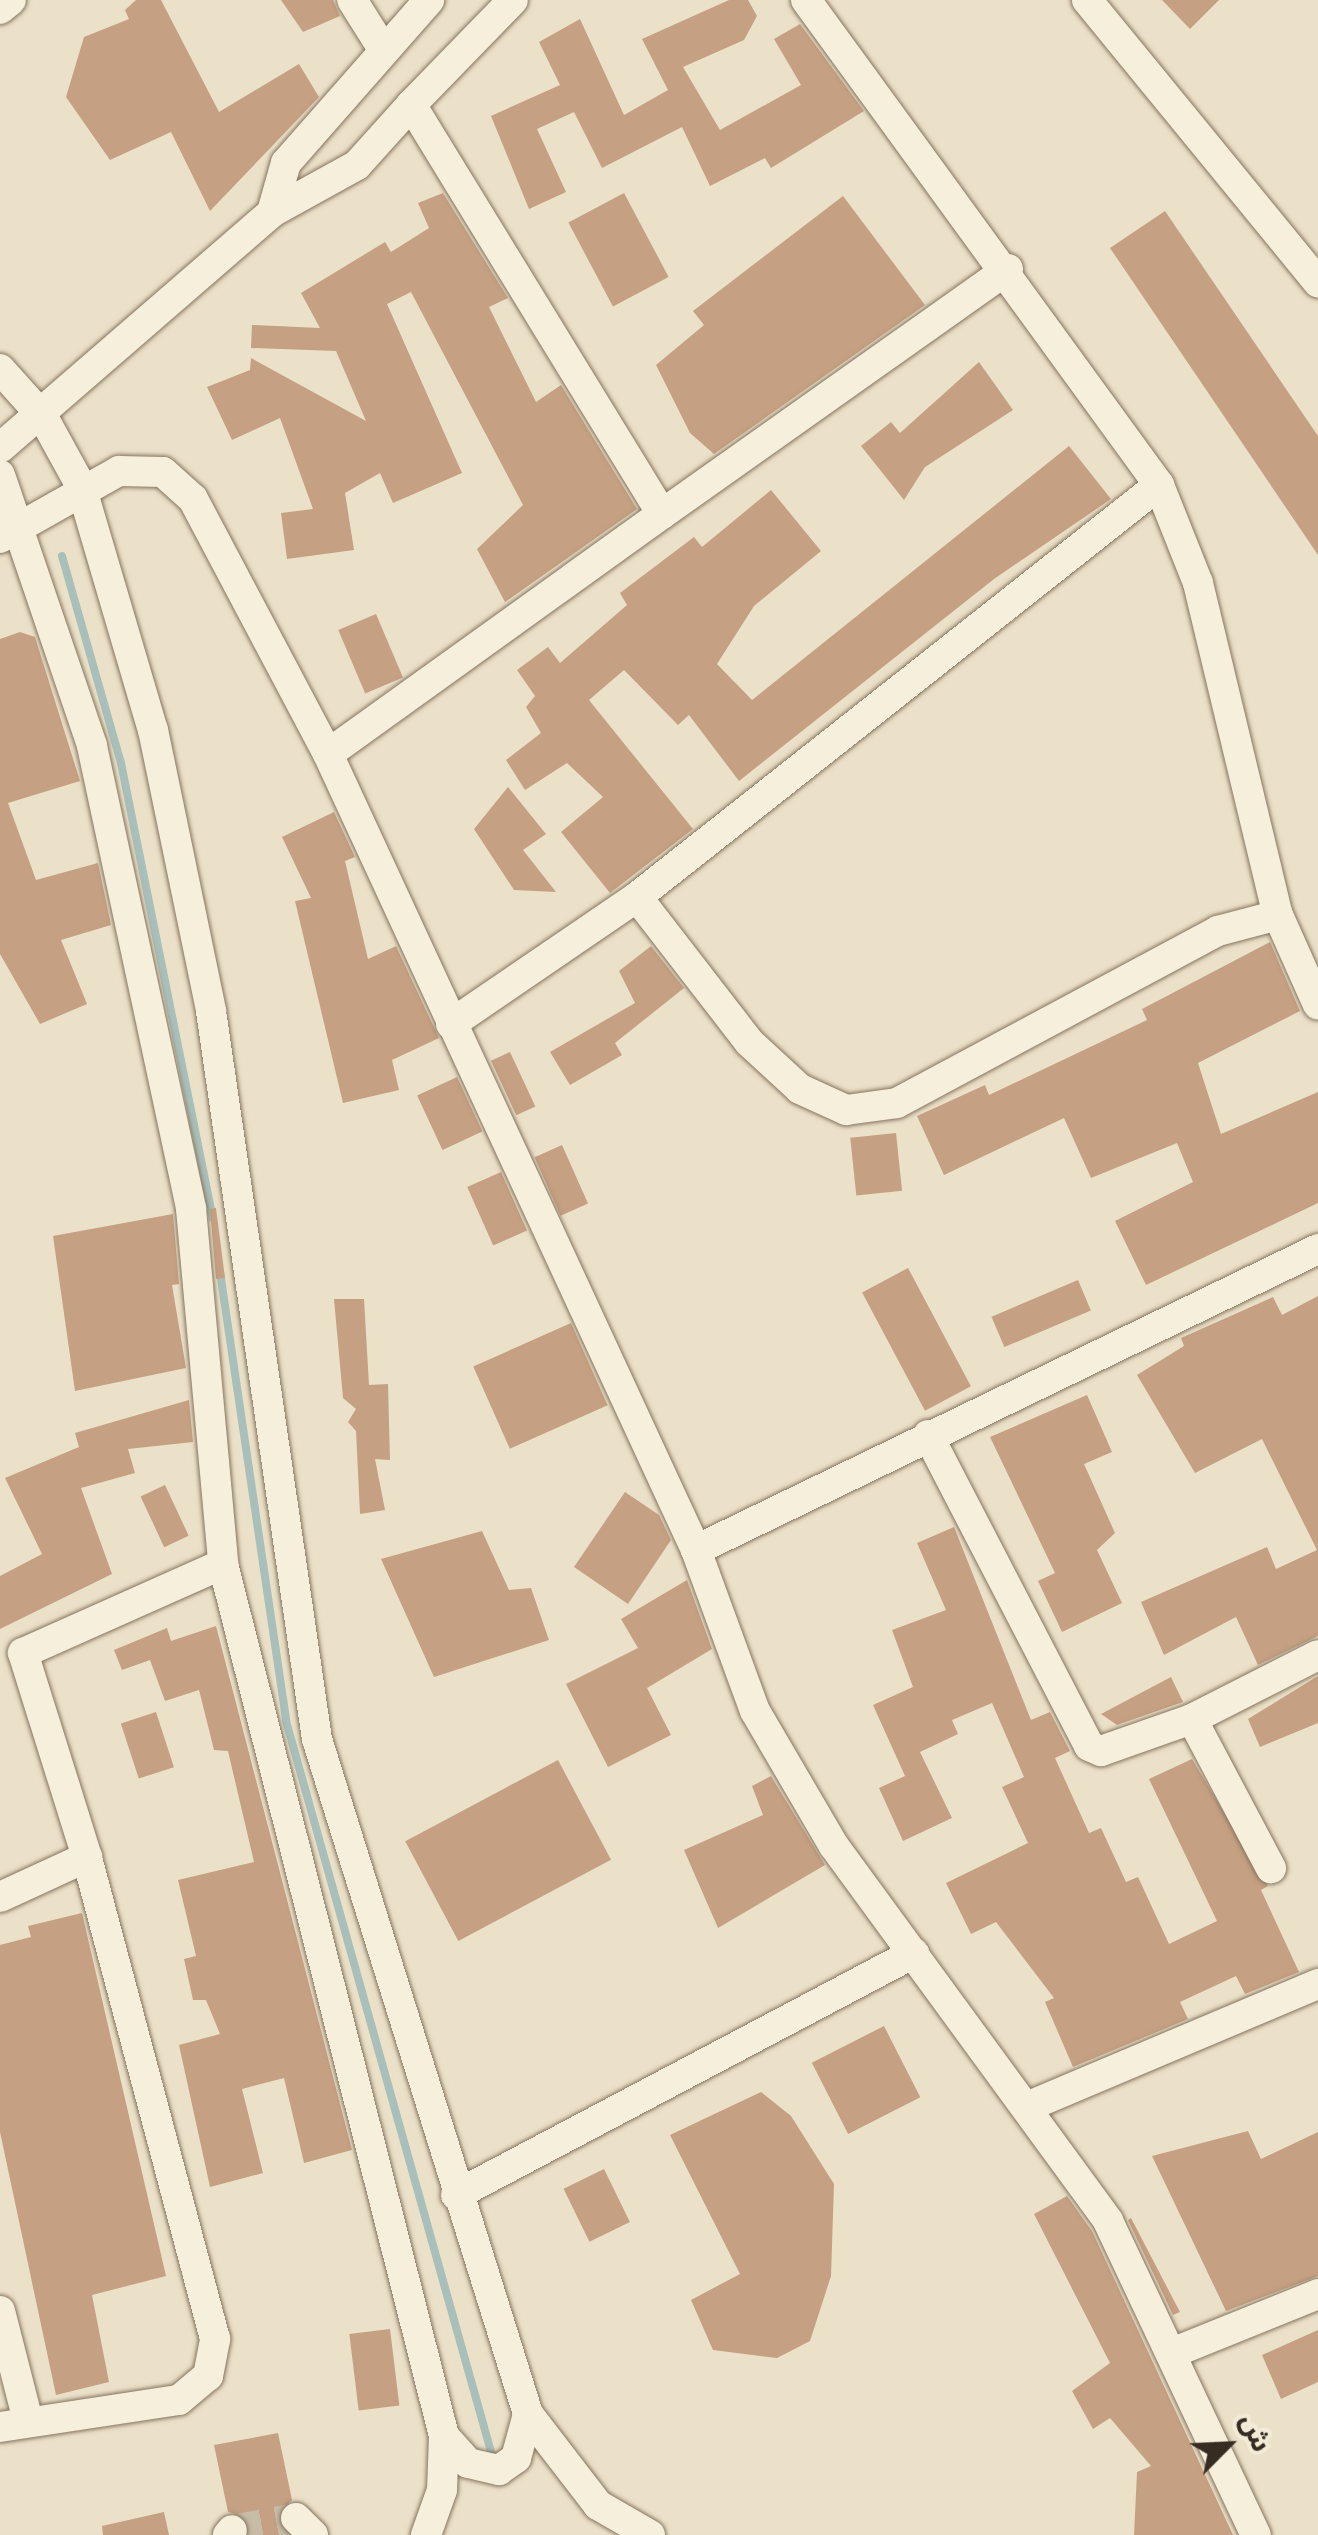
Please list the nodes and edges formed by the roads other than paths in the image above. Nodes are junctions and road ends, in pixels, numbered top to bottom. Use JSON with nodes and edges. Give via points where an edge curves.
{"nodes":[{"id":1,"x":12,"y":0,"type":"edge"},
{"id":2,"x":352,"y":0,"type":"edge"},
{"id":3,"x":429,"y":0,"type":"edge"},
{"id":4,"x":512,"y":0,"type":"edge"},
{"id":5,"x":806,"y":0,"type":"edge"},
{"id":6,"x":1087,"y":0,"type":"edge"},
{"id":7,"x":0,"y":9,"type":"edge"},
{"id":8,"x":384,"y":49,"type":"junction"},
{"id":9,"x":411,"y":105,"type":"junction"},
{"id":10,"x":272,"y":212,"type":"junction"},
{"id":11,"x":1008,"y":269,"type":"junction"},
{"id":12,"x":1318,"y":282,"type":"edge"},
{"id":13,"x":0,"y":369,"type":"edge"},
{"id":14,"x":44,"y":417,"type":"junction"},
{"id":15,"x":0,"y":448,"type":"edge"},
{"id":16,"x":0,"y":475,"type":"edge"},
{"id":17,"x":1159,"y":485,"type":"junction"},
{"id":18,"x":81,"y":486,"type":"junction"},
{"id":19,"x":662,"y":514,"type":"junction"},
{"id":20,"x":6,"y":532,"type":"edge"},
{"id":21,"x":328,"y":754,"type":"junction"},
{"id":22,"x":638,"y":897,"type":"junction"},
{"id":23,"x":1278,"y":915,"type":"junction"},
{"id":24,"x":1318,"y":1005,"type":"edge"},
{"id":25,"x":451,"y":1024,"type":"junction"},
{"id":26,"x":1318,"y":1249,"type":"edge"},
{"id":27,"x":928,"y":1435,"type":"junction"},
{"id":28,"x":696,"y":1550,"type":"junction"},
{"id":29,"x":223,"y":1564,"type":"junction"},
{"id":30,"x":1318,"y":1655,"type":"edge"},
{"id":31,"x":11,"y":1658,"type":"edge"},
{"id":32,"x":1192,"y":1719,"type":"junction"},
{"id":33,"x":87,"y":1857,"type":"junction"},
{"id":34,"x":1271,"y":1868,"type":"dead end"},
{"id":35,"x":0,"y":1897,"type":"edge"},
{"id":36,"x":914,"y":1954,"type":"junction"},
{"id":37,"x":1318,"y":1984,"type":"edge"},
{"id":38,"x":1029,"y":2106,"type":"junction"},
{"id":39,"x":456,"y":2195,"type":"junction"},
{"id":40,"x":1318,"y":2294,"type":"edge"},
{"id":41,"x":0,"y":2310,"type":"edge"},
{"id":42,"x":1177,"y":2351,"type":"junction"},
{"id":43,"x":528,"y":2414,"type":"junction"},
{"id":44,"x":14,"y":2424,"type":"edge"},
{"id":45,"x":444,"y":2436,"type":"junction"},
{"id":46,"x":1242,"y":2503,"type":"junction"},
{"id":47,"x":426,"y":2535,"type":"edge"},
{"id":48,"x":650,"y":2535,"type":"edge"},
{"id":49,"x":1235,"y":2535,"type":"edge"},
{"id":50,"x":1256,"y":2535,"type":"edge"}],
"edges":[{"from":1,"to":7,"type":"street"},
{"from":2,"to":8,"type":"street"},
{"from":3,"to":8,"type":"street"},
{"from":4,"to":9,"type":"street"},
{"from":5,"to":11,"type":"street"},
{"from":6,"to":12,"type":"street"},
{"from":8,"to":10,"type":"street","via":[[286,162]]},
{"from":9,"to":10,"type":"street","via":[[357,165]]},
{"from":9,"to":19,"type":"street"},
{"from":10,"to":14,"type":"street"},
{"from":11,"to":17,"type":"street"},
{"from":11,"to":19,"type":"street"},
{"from":13,"to":14,"type":"street"},
{"from":14,"to":15,"type":"street"},
{"from":14,"to":18,"type":"street"},
{"from":16,"to":20,"type":"street"},
{"from":17,"to":22,"type":"street"},
{"from":17,"to":23,"type":"street","via":[[1198,583]]},
{"from":18,"to":20,"type":"street"},
{"from":18,"to":21,"type":"street","via":[[119,471],[163,472],[193,499]]},
{"from":18,"to":39,"type":"street","via":[[152,730],[212,1011],[317,1739]]},
{"from":19,"to":21,"type":"street"},
{"from":20,"to":29,"type":"street","via":[[92,746],[191,1209]]},
{"from":21,"to":25,"type":"street"},
{"from":22,"to":23,"type":"street","via":[[749,1042],[800,1089],[846,1110],[896,1103],[1218,932]]},
{"from":22,"to":25,"type":"street"},
{"from":23,"to":24,"type":"street"},
{"from":25,"to":28,"type":"street"},
{"from":26,"to":27,"type":"street"},
{"from":27,"to":28,"type":"street"},
{"from":27,"to":32,"type":"street","via":[[1089,1746],[1102,1751]]},
{"from":28,"to":36,"type":"street","via":[[755,1711],[834,1846]]},
{"from":29,"to":31,"type":"street"},
{"from":29,"to":45,"type":"street"},
{"from":30,"to":32,"type":"street"},
{"from":31,"to":33,"type":"street"},
{"from":32,"to":34,"type":"street"},
{"from":33,"to":35,"type":"street"},
{"from":33,"to":44,"type":"street","via":[[215,2339],[208,2376],[179,2400]]},
{"from":36,"to":38,"type":"street"},
{"from":36,"to":39,"type":"street"},
{"from":37,"to":38,"type":"street"},
{"from":38,"to":42,"type":"street","via":[[1108,2221]]},
{"from":39,"to":43,"type":"street"},
{"from":40,"to":42,"type":"street"},
{"from":41,"to":44,"type":"street"},
{"from":42,"to":46,"type":"street"},
{"from":43,"to":45,"type":"street","via":[[516,2458],[499,2470],[468,2463]]},
{"from":43,"to":48,"type":"street","via":[[598,2506]]},
{"from":45,"to":47,"type":"street","via":[[442,2490]]},
{"from":46,"to":49,"type":"street"},
{"from":46,"to":50,"type":"street"}]}
